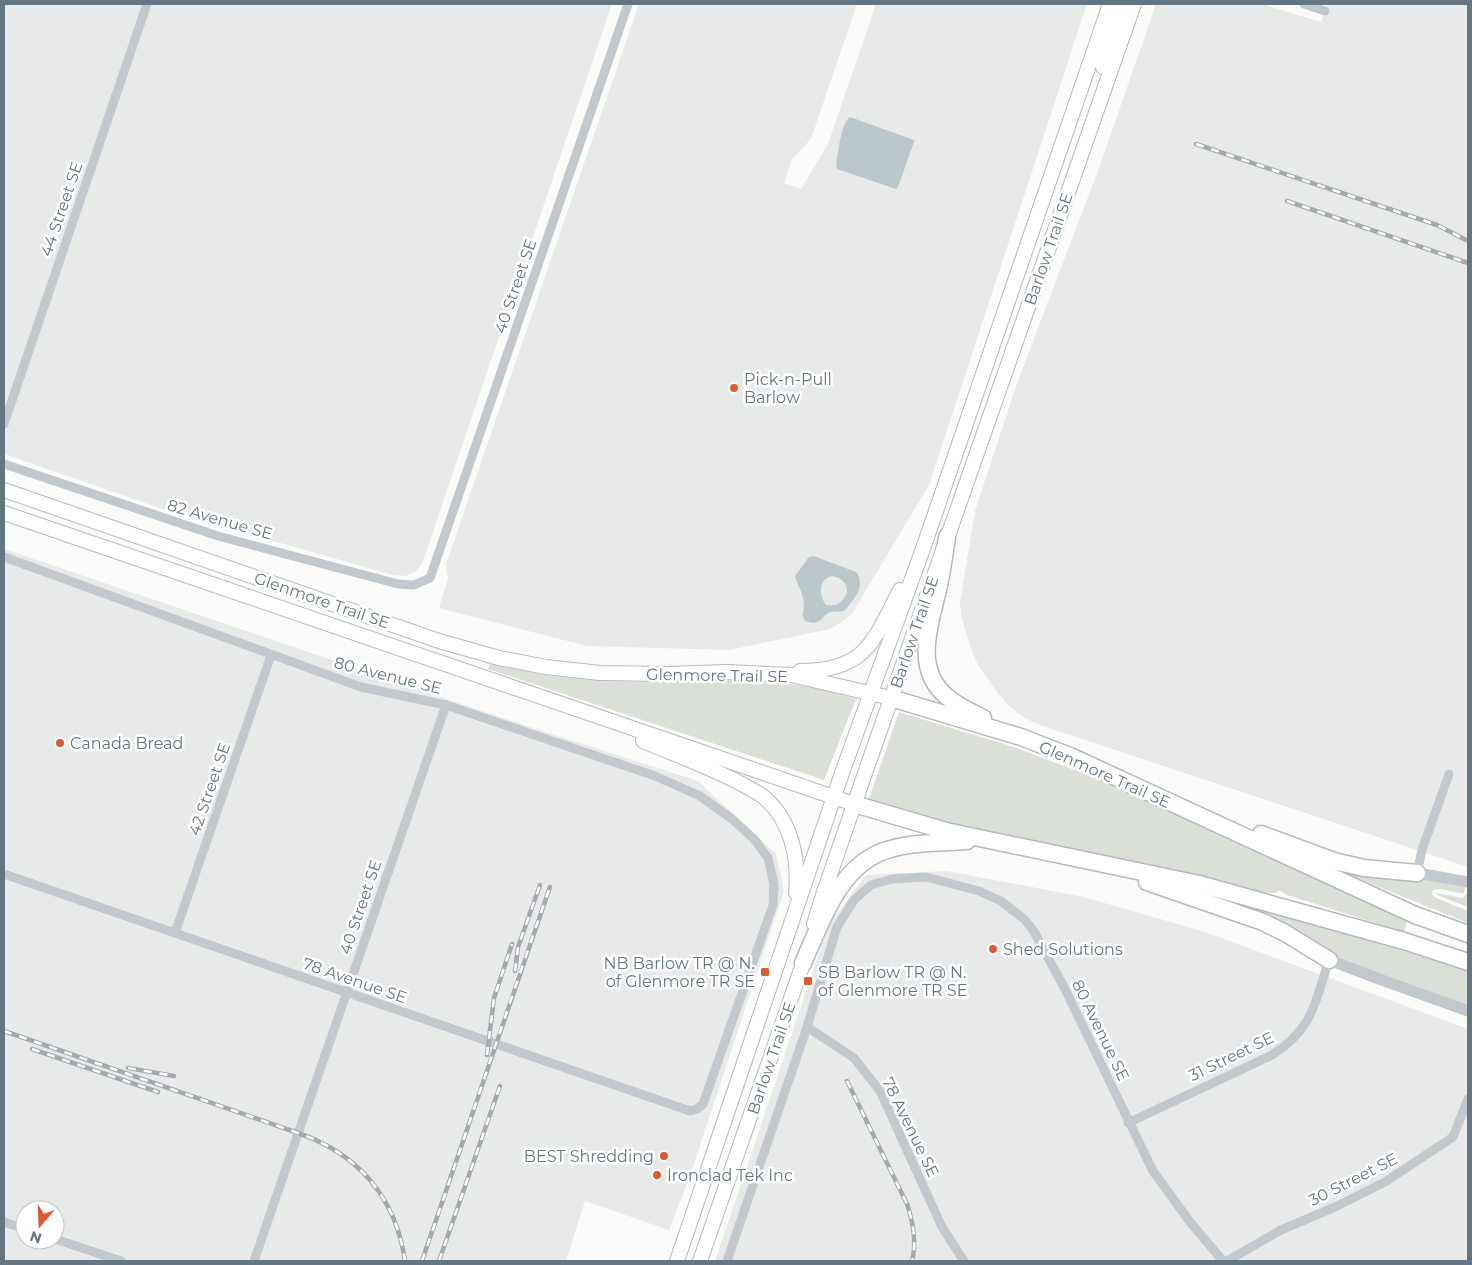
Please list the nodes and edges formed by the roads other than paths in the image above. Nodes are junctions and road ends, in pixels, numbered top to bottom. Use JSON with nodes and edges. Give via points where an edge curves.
{"nodes":[{"id":1,"x":148,"y":4,"type":"edge"},
{"id":2,"x":628,"y":4,"type":"edge"},
{"id":3,"x":1101,"y":4,"type":"edge"},
{"id":4,"x":1110,"y":4,"type":"edge"},
{"id":5,"x":1120,"y":4,"type":"edge"},
{"id":6,"x":1134,"y":4,"type":"edge"},
{"id":7,"x":1140,"y":4,"type":"edge"},
{"id":8,"x":1304,"y":4,"type":"edge"},
{"id":9,"x":1325,"y":11,"type":"dead end"},
{"id":10,"x":1120,"y":43,"type":"junction"},
{"id":11,"x":1082,"y":82,"type":"junction"},
{"id":12,"x":1088,"y":136,"type":"junction"},
{"id":13,"x":4,"y":424,"type":"edge"},
{"id":14,"x":4,"y":464,"type":"edge"},
{"id":15,"x":4,"y":490,"type":"edge"},
{"id":16,"x":4,"y":513,"type":"edge"},
{"id":17,"x":947,"y":537,"type":"junction"},
{"id":18,"x":925,"y":543,"type":"junction"},
{"id":19,"x":4,"y":557,"type":"edge"},
{"id":20,"x":430,"y":578,"type":"joint"},
{"id":21,"x":271,"y":655,"type":"junction"},
{"id":22,"x":757,"y":672,"type":"junction"},
{"id":23,"x":871,"y":692,"type":"junction"},
{"id":24,"x":891,"y":698,"type":"junction"},
{"id":25,"x":446,"y":705,"type":"junction"},
{"id":26,"x":580,"y":711,"type":"junction"},
{"id":27,"x":1021,"y":737,"type":"junction"},
{"id":28,"x":1449,"y":774,"type":"dead end"},
{"id":29,"x":1112,"y":775,"type":"junction"},
{"id":30,"x":864,"y":776,"type":"junction"},
{"id":31,"x":835,"y":793,"type":"junction"},
{"id":32,"x":854,"y":804,"type":"junction"},
{"id":33,"x":989,"y":840,"type":"junction"},
{"id":34,"x":1068,"y":857,"type":"junction"},
{"id":35,"x":1417,"y":873,"type":"junction"},
{"id":36,"x":4,"y":874,"type":"edge"},
{"id":37,"x":1468,"y":882,"type":"edge"},
{"id":38,"x":788,"y":931,"type":"junction"},
{"id":39,"x":175,"y":933,"type":"junction"},
{"id":40,"x":1468,"y":934,"type":"edge"},
{"id":41,"x":1329,"y":960,"type":"junction"},
{"id":42,"x":1468,"y":962,"type":"edge"},
{"id":43,"x":803,"y":963,"type":"junction"},
{"id":44,"x":346,"y":993,"type":"junction"},
{"id":45,"x":1468,"y":1011,"type":"edge"},
{"id":46,"x":807,"y":1027,"type":"junction"},
{"id":47,"x":1468,"y":1099,"type":"edge"},
{"id":48,"x":697,"y":1109,"type":"joint"},
{"id":49,"x":1128,"y":1123,"type":"junction"},
{"id":50,"x":65,"y":1242,"type":"edge"},
{"id":51,"x":121,"y":1261,"type":"edge"},
{"id":52,"x":254,"y":1261,"type":"edge"},
{"id":53,"x":677,"y":1261,"type":"edge"},
{"id":54,"x":700,"y":1261,"type":"edge"},
{"id":55,"x":727,"y":1261,"type":"edge"},
{"id":56,"x":964,"y":1261,"type":"edge"},
{"id":57,"x":1223,"y":1261,"type":"edge"},
{"id":58,"x":1227,"y":1261,"type":"edge"}],
"edges":[{"from":1,"to":13,"type":"street","name":"44 Street SE"},
{"from":2,"to":20,"type":"street","name":"40 Street SE"},
{"from":3,"to":11,"type":"main road"},
{"from":4,"to":11,"type":"main road","name":"Barlow Trail SE"},
{"from":5,"to":12,"type":"main road","via":[[1089,120]]},
{"from":6,"to":10,"type":"main road","name":"Barlow Trail SE"},
{"from":7,"to":10,"type":"main road"},
{"from":8,"to":9,"type":"street"},
{"from":10,"to":12,"type":"main road","name":"Barlow Trail SE"},
{"from":11,"to":18,"type":"main road","name":"Barlow Trail SE"},
{"from":12,"to":17,"type":"main road","name":"Barlow Trail SE"},
{"from":14,"to":20,"type":"street","name":"82 Avenue SE","via":[[218,536],[398,584],[414,585]]},
{"from":15,"to":22,"type":"main road","name":"Glenmore Trail SE","via":[[430,638],[499,658],[600,673]]},
{"from":16,"to":26,"type":"main road","name":"Glenmore Trail SE"},
{"from":17,"to":24,"type":"main road","name":"Barlow Trail SE"},
{"from":17,"to":27,"type":"highway","via":[[925,648],[931,675],[947,696],[960,706]]},
{"from":18,"to":22,"type":"main road","via":[[875,638],[856,659],[845,666],[817,671]]},
{"from":18,"to":23,"type":"main road","name":"Barlow Trail SE"},
{"from":19,"to":21,"type":"street","name":"80 Avenue SE"},
{"from":21,"to":25,"type":"street","name":"80 Avenue SE","via":[[361,687]]},
{"from":21,"to":39,"type":"street","name":"42 Street SE"},
{"from":22,"to":23,"type":"main road","name":"Glenmore Trail SE","via":[[790,675]]},
{"from":23,"to":24,"type":"main road","name":"Glenmore Trail SE"},
{"from":23,"to":31,"type":"main road","name":"Barlow Trail SE"},
{"from":24,"to":27,"type":"highway","name":"Glenmore Trail SE"},
{"from":24,"to":30,"type":"main road","name":"Barlow Trail SE"},
{"from":25,"to":44,"type":"street","name":"40 Street SE"},
{"from":25,"to":48,"type":"street","name":"80 Avenue SE","via":[[655,776],[700,796],[754,839],[768,858],[774,884],[773,905],[703,1104]]},
{"from":26,"to":31,"type":"main road","name":"Glenmore Trail SE","via":[[672,742],[760,763]]},
{"from":26,"to":38,"type":"main road","via":[[611,728],[735,780],[765,798],[780,816],[794,848],[798,875]]},
{"from":27,"to":29,"type":"highway","name":"Glenmore Trail SE"},
{"from":28,"to":35,"type":"street"},
{"from":29,"to":35,"type":"highway","via":[[1320,857],[1364,868]]},
{"from":29,"to":40,"type":"highway","name":"Glenmore Trail SE","via":[[1415,915]]},
{"from":30,"to":31,"type":"main road"},
{"from":30,"to":32,"type":"main road","name":"Barlow Trail SE"},
{"from":31,"to":32,"type":"main road"},
{"from":31,"to":38,"type":"main road","name":"Barlow Trail SE"},
{"from":32,"to":33,"type":"highway"},
{"from":32,"to":43,"type":"main road","name":"Barlow Trail SE"},
{"from":33,"to":34,"type":"highway"},
{"from":33,"to":43,"type":"highway","via":[[914,844],[886,850],[860,865],[833,899]]},
{"from":34,"to":41,"type":"highway","via":[[1255,919]]},
{"from":34,"to":42,"type":"highway","via":[[1199,884]]},
{"from":35,"to":37,"type":"street"},
{"from":36,"to":39,"type":"street","name":"78 Avenue SE"},
{"from":38,"to":53,"type":"main road","name":"Barlow Trail SE"},
{"from":39,"to":44,"type":"street","name":"78 Avenue SE"},
{"from":41,"to":45,"type":"street"},
{"from":41,"to":49,"type":"street","name":"31 Street SE","via":[[1305,1026],[1286,1046]]},
{"from":43,"to":54,"type":"main road","name":"Barlow Trail SE"},
{"from":44,"to":48,"type":"street","name":"78 Avenue SE","via":[[690,1111]]},
{"from":44,"to":52,"type":"street","name":"40 Street SE"},
{"from":46,"to":49,"type":"street","name":"80 Avenue SE","via":[[837,927],[854,900],[871,885],[892,878],[926,877],[979,891],[1001,901],[1024,919],[1036,935]]},
{"from":46,"to":55,"type":"street","name":"80 Avenue SE"},
{"from":46,"to":56,"type":"street","name":"78 Avenue SE","via":[[854,1058],[880,1090],[942,1227]]},
{"from":47,"to":58,"type":"street","name":"30 Street SE","via":[[1453,1137],[1385,1182],[1281,1230]]},
{"from":49,"to":57,"type":"street","name":"80 Avenue SE","via":[[1153,1171]]},
{"from":50,"to":51,"type":"street"}]}
